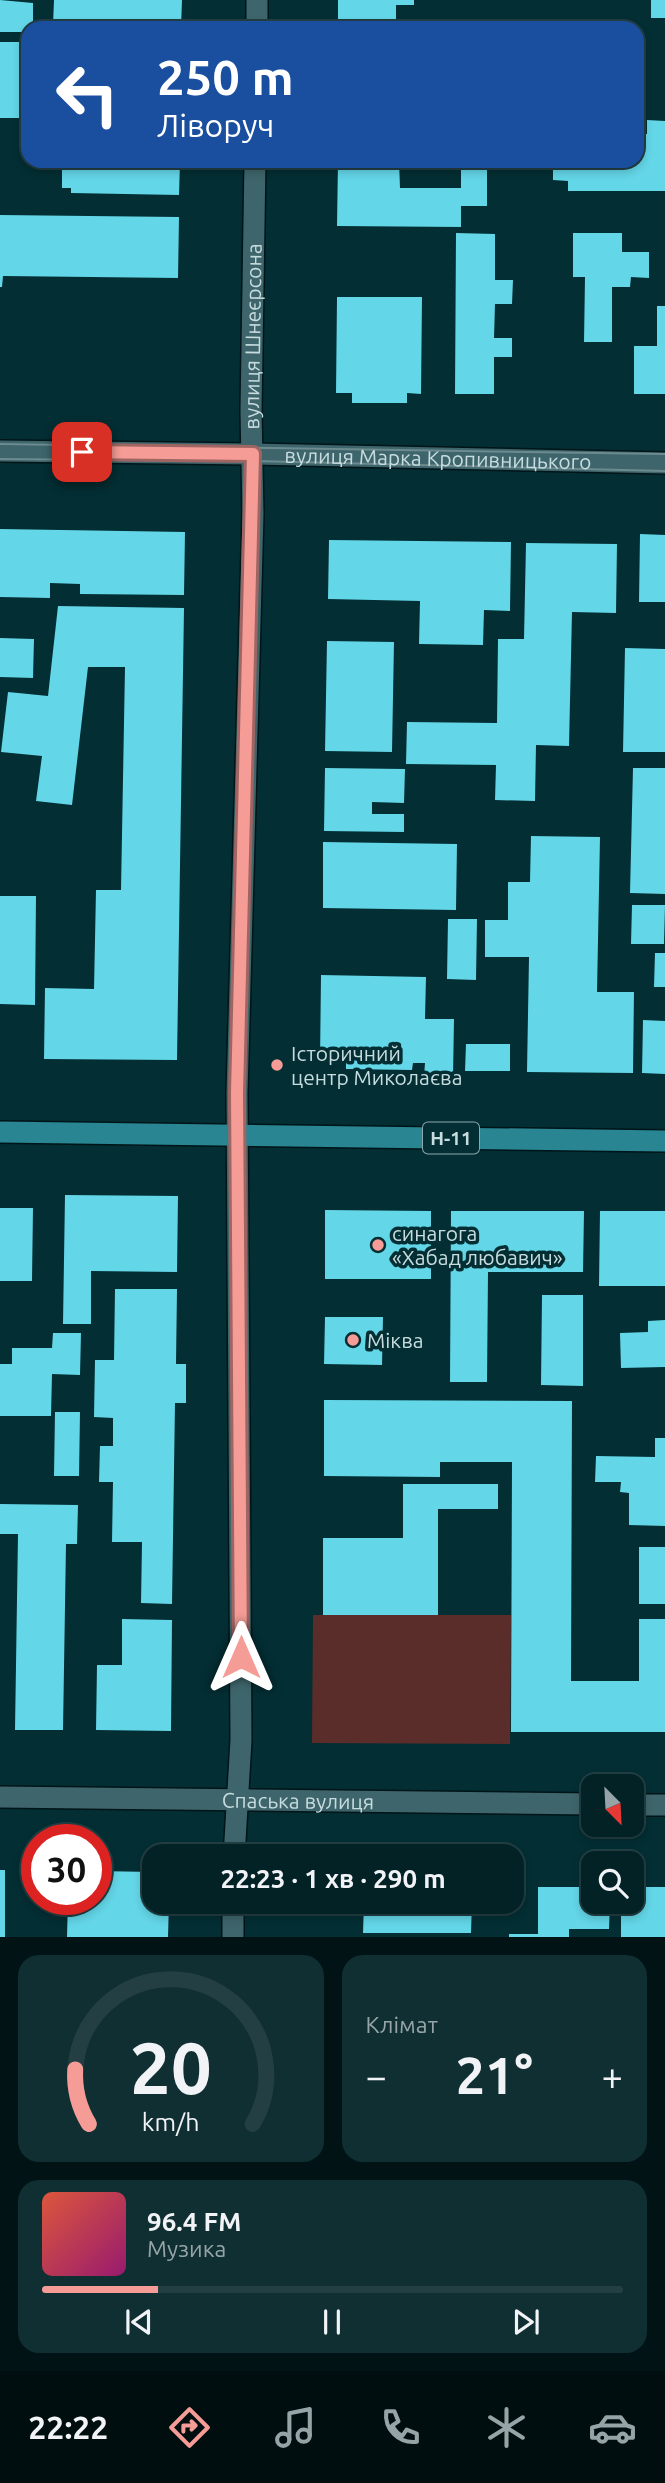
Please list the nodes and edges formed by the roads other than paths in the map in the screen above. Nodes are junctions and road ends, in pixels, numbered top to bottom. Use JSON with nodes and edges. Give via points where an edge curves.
{"nodes":[{"id":1,"x":257,"y":0,"type":"edge"},
{"id":2,"x":257,"y":21,"type":"edge"},
{"id":3,"x":255,"y":168,"type":"edge"},
{"id":4,"x":0,"y":451,"type":"edge"},
{"id":5,"x":253,"y":454,"type":"junction"},
{"id":6,"x":665,"y":463,"type":"edge"},
{"id":7,"x":0,"y":1132,"type":"edge"},
{"id":8,"x":237,"y":1136,"type":"junction"},
{"id":9,"x":665,"y":1141,"type":"edge"},
{"id":10,"x":0,"y":1797,"type":"edge"},
{"id":11,"x":238,"y":1800,"type":"junction"},
{"id":12,"x":581,"y":1804,"type":"edge"},
{"id":13,"x":644,"y":1805,"type":"edge"},
{"id":14,"x":665,"y":1805,"type":"edge"},
{"id":15,"x":235,"y":1844,"type":"edge"},
{"id":16,"x":233,"y":1914,"type":"edge"},
{"id":17,"x":233,"y":1937,"type":"edge"}],
"edges":[{"from":1,"to":2,"type":"street"},
{"from":3,"to":5,"type":"street","name":"вулиця Шнеєрсона"},
{"from":4,"to":5,"type":"street","name":"вулиця Марка Кропивницького"},
{"from":5,"to":6,"type":"street","name":"вулиця Марка Кропивницького"},
{"from":5,"to":8,"type":"street","name":"вулиця Шнеєрсона"},
{"from":7,"to":8,"type":"main road","number":"Н-11"},
{"from":8,"to":9,"type":"main road","number":"Н-11"},
{"from":8,"to":11,"type":"street","name":"вулиця Шнеєрсона"},
{"from":10,"to":11,"type":"street","name":"Спаська вулиця"},
{"from":11,"to":12,"type":"street","name":"Спаська вулиця"},
{"from":11,"to":15,"type":"street","name":"вулиця Шнеєрсона"},
{"from":13,"to":14,"type":"street"},
{"from":16,"to":17,"type":"street"}]}
